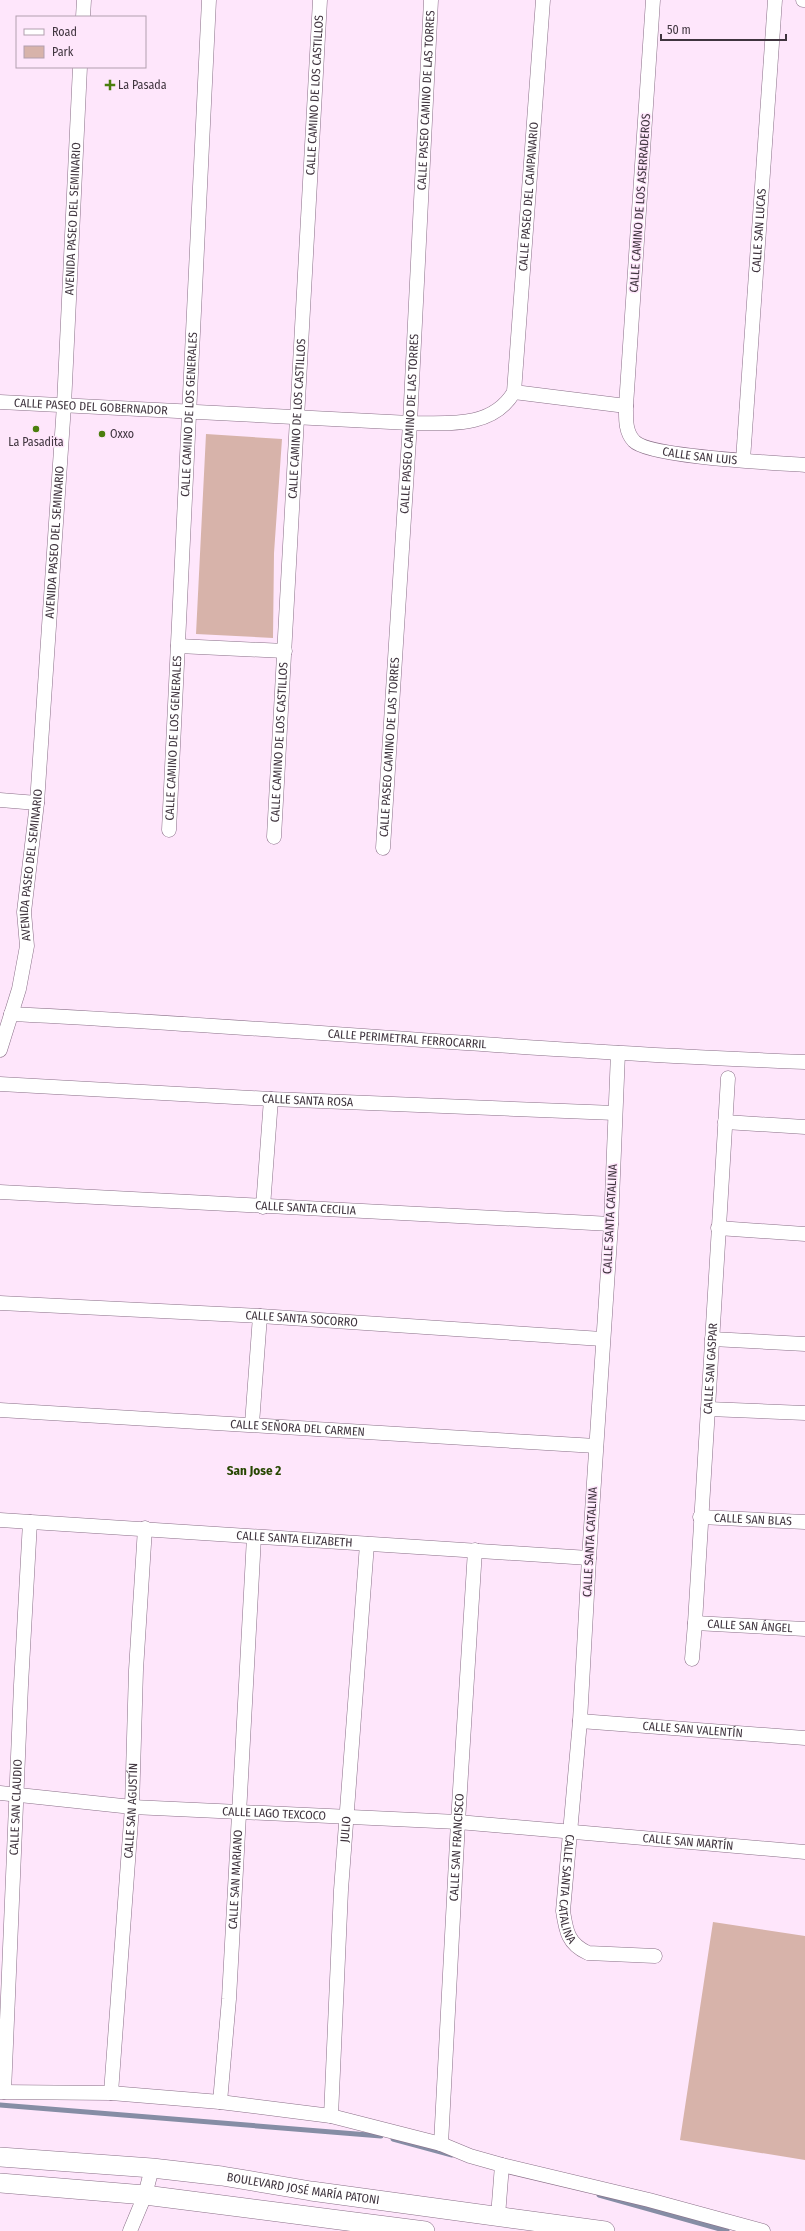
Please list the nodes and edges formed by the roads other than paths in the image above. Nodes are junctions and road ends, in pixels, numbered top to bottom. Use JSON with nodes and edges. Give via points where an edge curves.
{"nodes":[{"id":1,"x":84,"y":0,"type":"edge"},
{"id":2,"x":209,"y":0,"type":"edge"},
{"id":3,"x":320,"y":0,"type":"edge"},
{"id":4,"x":431,"y":0,"type":"edge"},
{"id":5,"x":543,"y":0,"type":"edge"},
{"id":6,"x":654,"y":0,"type":"edge"},
{"id":7,"x":775,"y":0,"type":"edge"},
{"id":8,"x":83,"y":16,"type":"edge"},
{"id":9,"x":80,"y":68,"type":"edge"},
{"id":10,"x":514,"y":392,"type":"junction"},
{"id":11,"x":0,"y":402,"type":"edge"},
{"id":12,"x":64,"y":405,"type":"junction"},
{"id":13,"x":626,"y":406,"type":"junction"},
{"id":14,"x":189,"y":413,"type":"junction"},
{"id":15,"x":297,"y":418,"type":"junction"},
{"id":16,"x":410,"y":423,"type":"junction"},
{"id":17,"x":743,"y":460,"type":"junction"},
{"id":18,"x":805,"y":465,"type":"edge"},
{"id":19,"x":178,"y":646,"type":"junction"},
{"id":20,"x":284,"y":651,"type":"junction"},
{"id":21,"x":0,"y":800,"type":"edge"},
{"id":22,"x":36,"y":803,"type":"junction"},
{"id":23,"x":169,"y":830,"type":"dead end"},
{"id":24,"x":274,"y":837,"type":"dead end"},
{"id":25,"x":383,"y":848,"type":"dead end"},
{"id":26,"x":10,"y":1014,"type":"junction"},
{"id":27,"x":0,"y":1050,"type":"edge"},
{"id":28,"x":618,"y":1053,"type":"junction"},
{"id":29,"x":805,"y":1062,"type":"edge"},
{"id":30,"x":728,"y":1078,"type":"dead end"},
{"id":31,"x":0,"y":1084,"type":"edge"},
{"id":32,"x":271,"y":1099,"type":"junction"},
{"id":33,"x":615,"y":1113,"type":"junction"},
{"id":34,"x":725,"y":1122,"type":"junction"},
{"id":35,"x":805,"y":1128,"type":"edge"},
{"id":36,"x":0,"y":1192,"type":"edge"},
{"id":37,"x":264,"y":1208,"type":"junction"},
{"id":38,"x":611,"y":1224,"type":"junction"},
{"id":39,"x":718,"y":1228,"type":"junction"},
{"id":40,"x":805,"y":1234,"type":"edge"},
{"id":41,"x":0,"y":1303,"type":"edge"},
{"id":42,"x":260,"y":1316,"type":"junction"},
{"id":43,"x":602,"y":1339,"type":"junction"},
{"id":44,"x":712,"y":1339,"type":"junction"},
{"id":45,"x":805,"y":1344,"type":"edge"},
{"id":46,"x":708,"y":1409,"type":"junction"},
{"id":47,"x":0,"y":1410,"type":"edge"},
{"id":48,"x":805,"y":1413,"type":"edge"},
{"id":49,"x":252,"y":1424,"type":"junction"},
{"id":50,"x":596,"y":1446,"type":"junction"},
{"id":51,"x":700,"y":1518,"type":"junction"},
{"id":52,"x":0,"y":1520,"type":"edge"},
{"id":53,"x":30,"y":1522,"type":"junction"},
{"id":54,"x":805,"y":1522,"type":"edge"},
{"id":55,"x":145,"y":1528,"type":"junction"},
{"id":56,"x":254,"y":1536,"type":"junction"},
{"id":57,"x":367,"y":1544,"type":"junction"},
{"id":58,"x":475,"y":1550,"type":"junction"},
{"id":59,"x":589,"y":1558,"type":"junction"},
{"id":60,"x":695,"y":1623,"type":"junction"},
{"id":61,"x":805,"y":1629,"type":"edge"},
{"id":62,"x":692,"y":1659,"type":"dead end"},
{"id":63,"x":580,"y":1722,"type":"junction"},
{"id":64,"x":805,"y":1738,"type":"edge"},
{"id":65,"x":0,"y":1793,"type":"edge"},
{"id":66,"x":18,"y":1795,"type":"junction"},
{"id":67,"x":132,"y":1807,"type":"junction"},
{"id":68,"x":240,"y":1812,"type":"junction"},
{"id":69,"x":346,"y":1818,"type":"junction"},
{"id":70,"x":458,"y":1822,"type":"junction"},
{"id":71,"x":572,"y":1832,"type":"junction"},
{"id":72,"x":805,"y":1852,"type":"edge"},
{"id":73,"x":655,"y":1956,"type":"dead end"},
{"id":74,"x":2,"y":2092,"type":"edge"},
{"id":75,"x":111,"y":2094,"type":"junction"},
{"id":76,"x":220,"y":2102,"type":"junction"},
{"id":77,"x":331,"y":2116,"type":"junction"},
{"id":78,"x":441,"y":2144,"type":"junction"},
{"id":79,"x":0,"y":2158,"type":"edge"},
{"id":80,"x":502,"y":2166,"type":"junction"},
{"id":81,"x":152,"y":2168,"type":"junction"},
{"id":82,"x":250,"y":2181,"type":"junction"},
{"id":83,"x":0,"y":2183,"type":"edge"},
{"id":84,"x":145,"y":2195,"type":"junction"},
{"id":85,"x":246,"y":2208,"type":"junction"},
{"id":86,"x":498,"y":2216,"type":"junction"},
{"id":87,"x":130,"y":2231,"type":"edge"},
{"id":88,"x":417,"y":2231,"type":"edge"},
{"id":89,"x":604,"y":2231,"type":"edge"},
{"id":90,"x":763,"y":2231,"type":"edge"}],
"edges":[{"from":1,"to":8,"type":"street"},
{"from":2,"to":14,"type":"street","name":"CALLE CAMINO DE LOS GENERALES"},
{"from":3,"to":15,"type":"street","name":"CALLE CAMINO DE LOS CASTILLOS"},
{"from":4,"to":16,"type":"street","name":"CALLE PASEO CAMINO DE LAS TORRES"},
{"from":5,"to":10,"type":"street","name":"CALLE PASEO DEL CAMPANARIO"},
{"from":6,"to":13,"type":"street","name":"CALLE CAMINO DE LOS ASERRADEROS"},
{"from":7,"to":17,"type":"street","name":"CALLE SAN LUCAS"},
{"from":9,"to":12,"type":"street","name":"AVENIDA PASEO DEL SEMINARIO"},
{"from":10,"to":13,"type":"street"},
{"from":10,"to":16,"type":"street","name":"CALLE PASEO DEL GOBERNADOR","via":[[501,408],[474,421]]},
{"from":11,"to":12,"type":"street","name":"CALLE PASEO DEL GOBERNADOR"},
{"from":12,"to":14,"type":"street","name":"CALLE PASEO DEL GOBERNADOR"},
{"from":12,"to":22,"type":"street","name":"AVENIDA PASEO DEL SEMINARIO"},
{"from":13,"to":17,"type":"street","name":"CALLE SAN LUIS","via":[[629,434],[641,447]]},
{"from":14,"to":15,"type":"street","name":"CALLE PASEO DEL GOBERNADOR"},
{"from":14,"to":19,"type":"street","name":"CALLE CAMINO DE LOS GENERALES"},
{"from":15,"to":16,"type":"street","name":"CALLE PASEO DEL GOBERNADOR"},
{"from":15,"to":20,"type":"street","name":"CALLE CAMINO DE LOS CASTILLOS"},
{"from":16,"to":25,"type":"street","name":"CALLE PASEO CAMINO DE LAS TORRES"},
{"from":17,"to":18,"type":"street","name":"CALLE SAN LUIS"},
{"from":19,"to":20,"type":"street"},
{"from":19,"to":23,"type":"street","name":"CALLE CAMINO DE LOS GENERALES"},
{"from":20,"to":24,"type":"street","name":"CALLE CAMINO DE LOS CASTILLOS"},
{"from":21,"to":22,"type":"street"},
{"from":22,"to":26,"type":"street","name":"AVENIDA PASEO DEL SEMINARIO","via":[[24,912],[24,967]]},
{"from":26,"to":27,"type":"street"},
{"from":26,"to":28,"type":"street","name":"CALLE PERIMETRAL FERROCARRIL","via":[[285,1029]]},
{"from":28,"to":29,"type":"street","name":"CALLE PERIMETRAL FERROCARRIL"},
{"from":28,"to":33,"type":"street","name":"CALLE SANTA CATALINA"},
{"from":30,"to":34,"type":"street","name":"CALLE SAN GASPAR"},
{"from":31,"to":32,"type":"street","name":"CALLE SANTA ROSA"},
{"from":32,"to":33,"type":"street","name":"CALLE SANTA ROSA"},
{"from":32,"to":37,"type":"street"},
{"from":33,"to":38,"type":"street","name":"CALLE SANTA CATALINA"},
{"from":34,"to":35,"type":"street"},
{"from":34,"to":39,"type":"street","name":"CALLE SAN GASPAR"},
{"from":36,"to":37,"type":"street","name":"CALLE SANTA CECILIA"},
{"from":37,"to":38,"type":"street","name":"CALLE SANTA CECILIA"},
{"from":38,"to":43,"type":"street","name":"CALLE SANTA CATALINA"},
{"from":39,"to":40,"type":"street"},
{"from":39,"to":44,"type":"street","name":"CALLE SAN GASPAR"},
{"from":41,"to":42,"type":"street","name":"CALLE SANTA SOCORRO"},
{"from":42,"to":43,"type":"street","name":"CALLE SANTA SOCORRO"},
{"from":42,"to":49,"type":"street"},
{"from":43,"to":50,"type":"street","name":"CALLE SANTA CATALINA"},
{"from":44,"to":45,"type":"street"},
{"from":44,"to":46,"type":"street","name":"CALLE SAN GASPAR"},
{"from":46,"to":48,"type":"street"},
{"from":46,"to":51,"type":"street","name":"CALLE SAN GASPAR"},
{"from":47,"to":49,"type":"street","name":"CALLE SEÑORA DEL CARMEN"},
{"from":49,"to":50,"type":"street","name":"CALLE SEÑORA DEL CARMEN"},
{"from":50,"to":59,"type":"street","name":"CALLE SANTA CATALINA"},
{"from":51,"to":54,"type":"street","name":"CALLE SAN BLAS"},
{"from":51,"to":60,"type":"street","name":"CALLE SAN GASPAR"},
{"from":52,"to":53,"type":"street","name":"CALLE SANTA ELIZABETH"},
{"from":53,"to":55,"type":"street","name":"CALLE SANTA ELIZABETH"},
{"from":53,"to":66,"type":"street","name":"CALLE SAN CLAUDIO","via":[[20,1693]]},
{"from":55,"to":56,"type":"street","name":"CALLE SANTA ELIZABETH"},
{"from":55,"to":67,"type":"street","name":"CALLE SAN AGUSTÍN","via":[[136,1670]]},
{"from":56,"to":57,"type":"street","name":"CALLE SANTA ELIZABETH"},
{"from":56,"to":68,"type":"street","name":"CALLE SAN MARIANO"},
{"from":57,"to":58,"type":"street","name":"CALLE SANTA ELIZABETH"},
{"from":57,"to":69,"type":"street","name":"JULIO"},
{"from":58,"to":59,"type":"street","name":"CALLE SANTA ELIZABETH"},
{"from":58,"to":70,"type":"street","name":"CALLE SAN FRANCISCO"},
{"from":59,"to":63,"type":"street","name":"CALLE SANTA CATALINA"},
{"from":60,"to":61,"type":"street","name":"CALLE SAN ÁNGEL"},
{"from":60,"to":62,"type":"street","name":"CALLE SAN GASPAR"},
{"from":63,"to":64,"type":"street","name":"CALLE SAN VALENTÍN"},
{"from":63,"to":71,"type":"street","name":"CALLE SANTA CATALINA"},
{"from":65,"to":66,"type":"street","name":"CALLE LAGO TEXCOCO"},
{"from":66,"to":67,"type":"street","name":"CALLE LAGO TEXCOCO"},
{"from":66,"to":74,"type":"street","name":"CALLE SAN CLAUDIO"},
{"from":67,"to":68,"type":"street","name":"CALLE LAGO TEXCOCO"},
{"from":67,"to":75,"type":"street","name":"CALLE SAN AGUSTÍN"},
{"from":68,"to":69,"type":"street","name":"CALLE LAGO TEXCOCO"},
{"from":68,"to":76,"type":"street","name":"CALLE SAN MARIANO"},
{"from":69,"to":70,"type":"street","name":"CALLE LAGO TEXCOCO"},
{"from":69,"to":77,"type":"street","name":"JULIO"},
{"from":70,"to":71,"type":"street","name":"CALLE LAGO TEXCOCO"},
{"from":70,"to":78,"type":"street","name":"CALLE SAN FRANCISCO"},
{"from":71,"to":72,"type":"street","name":"CALLE SAN MARTÍN"},
{"from":71,"to":73,"type":"street","name":"CALLE SANTA CATALINA","via":[[563,1911],[567,1936],[578,1948],[588,1953]]},
{"from":74,"to":75,"type":"street"},
{"from":75,"to":76,"type":"street"},
{"from":76,"to":77,"type":"street"},
{"from":77,"to":78,"type":"street"},
{"from":78,"to":80,"type":"street"},
{"from":79,"to":81,"type":"main road","name":"BOULEVARD JOSÉ MARÍA PATONI"},
{"from":80,"to":86,"type":"street"},
{"from":80,"to":90,"type":"street"},
{"from":81,"to":82,"type":"main road","name":"BOULEVARD JOSÉ MARÍA PATONI"},
{"from":81,"to":84,"type":"street"},
{"from":82,"to":85,"type":"main road"},
{"from":82,"to":86,"type":"main road","name":"BOULEVARD JOSÉ MARÍA PATONI","via":[[311,2192]]},
{"from":83,"to":84,"type":"main road","name":"BOULEVARD JOSÉ MARÍA PATONI"},
{"from":84,"to":85,"type":"main road","name":"BOULEVARD JOSÉ MARÍA PATONI"},
{"from":84,"to":87,"type":"street"},
{"from":85,"to":88,"type":"main road","name":"BOULEVARD JOSÉ MARÍA PATONI"},
{"from":86,"to":89,"type":"main road","name":"BOULEVARD JOSÉ MARÍA PATONI"}]}
